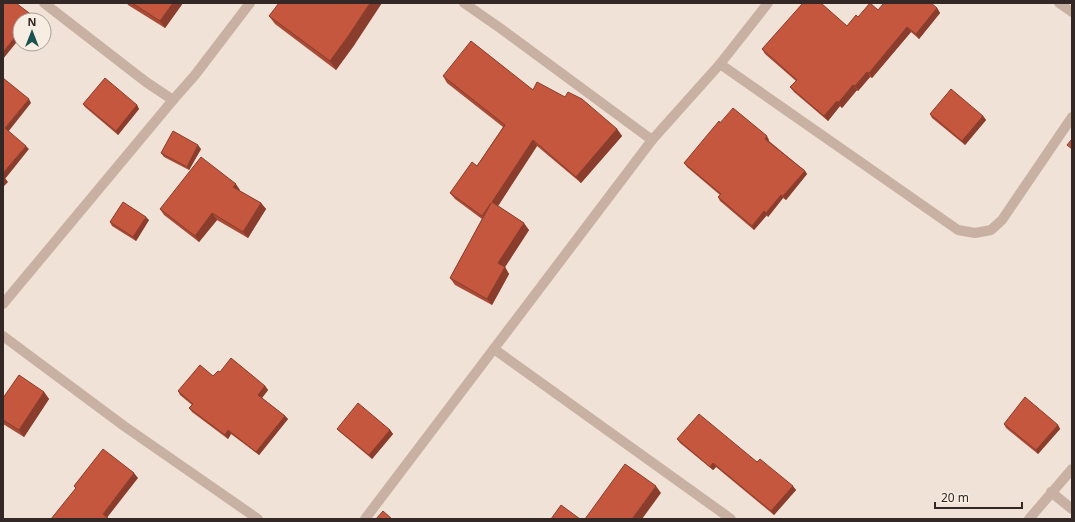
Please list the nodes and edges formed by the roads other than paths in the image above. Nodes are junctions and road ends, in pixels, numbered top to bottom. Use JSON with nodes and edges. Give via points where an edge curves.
{"nodes":[{"id":1,"x":44,"y":3,"type":"edge"},
{"id":2,"x":250,"y":3,"type":"edge"},
{"id":3,"x":464,"y":3,"type":"edge"},
{"id":4,"x":768,"y":3,"type":"edge"},
{"id":5,"x":1059,"y":3,"type":"edge"},
{"id":6,"x":1072,"y":12,"type":"edge"},
{"id":7,"x":720,"y":64,"type":"junction"},
{"id":8,"x":173,"y":100,"type":"junction"},
{"id":9,"x":1072,"y":117,"type":"edge"},
{"id":10,"x":652,"y":140,"type":"junction"},
{"id":11,"x":3,"y":304,"type":"edge"},
{"id":12,"x":3,"y":336,"type":"edge"},
{"id":13,"x":494,"y":349,"type":"junction"},
{"id":14,"x":1072,"y":469,"type":"edge"},
{"id":15,"x":1051,"y":492,"type":"junction"},
{"id":16,"x":1072,"y":509,"type":"edge"},
{"id":17,"x":258,"y":519,"type":"edge"},
{"id":18,"x":365,"y":519,"type":"edge"},
{"id":19,"x":731,"y":519,"type":"edge"},
{"id":20,"x":1029,"y":519,"type":"edge"}],
"edges":[{"from":1,"to":8,"type":"street"},
{"from":2,"to":8,"type":"street"},
{"from":3,"to":10,"type":"street"},
{"from":4,"to":7,"type":"street"},
{"from":5,"to":6,"type":"street"},
{"from":7,"to":9,"type":"street","via":[[958,230],[975,233],[991,230],[1002,220]]},
{"from":7,"to":10,"type":"street"},
{"from":8,"to":11,"type":"street"},
{"from":10,"to":13,"type":"street"},
{"from":12,"to":17,"type":"street","via":[[124,426]]},
{"from":13,"to":18,"type":"street"},
{"from":13,"to":19,"type":"street"},
{"from":14,"to":15,"type":"street"},
{"from":15,"to":16,"type":"street"},
{"from":15,"to":20,"type":"street"}]}
